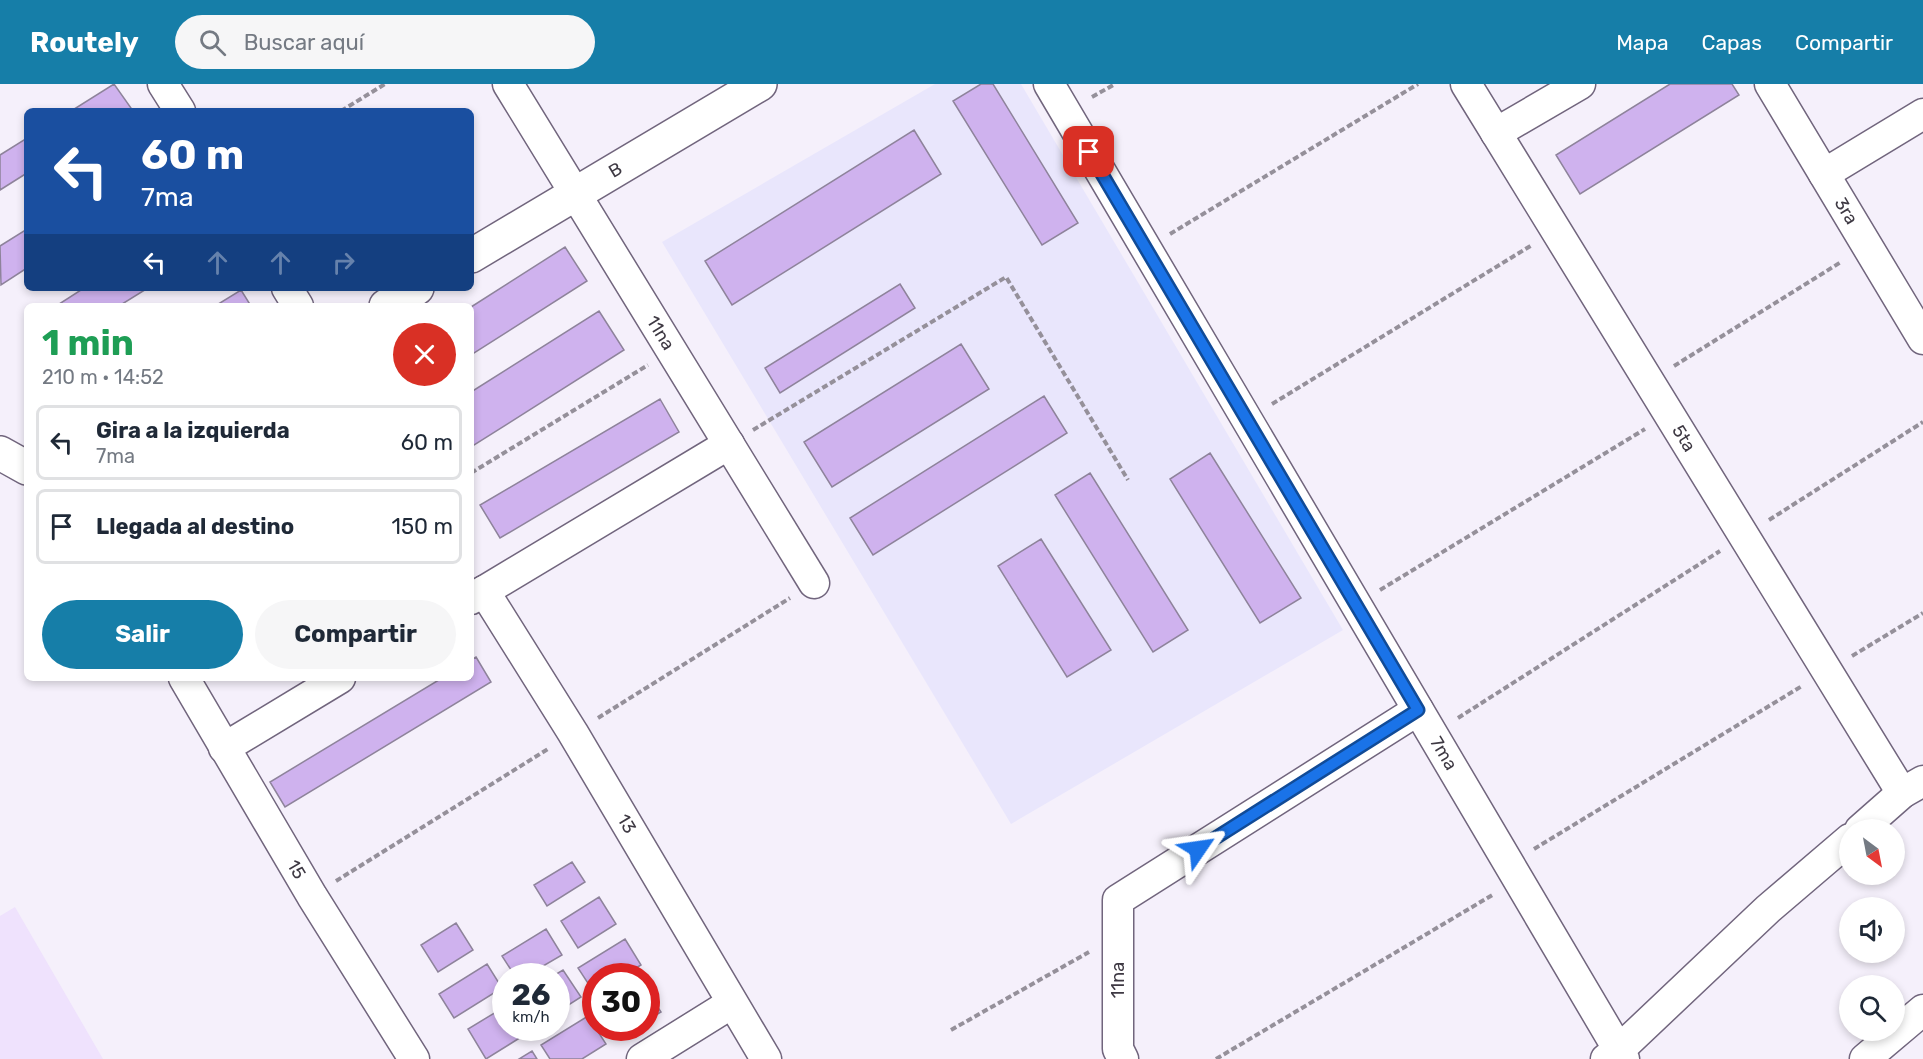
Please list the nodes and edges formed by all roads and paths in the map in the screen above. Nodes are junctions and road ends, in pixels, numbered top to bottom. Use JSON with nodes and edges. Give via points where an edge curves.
{"nodes":[{"id":1,"x":163,"y":84,"type":"edge"},
{"id":2,"x":385,"y":84,"type":"edge"},
{"id":3,"x":508,"y":84,"type":"edge"},
{"id":4,"x":760,"y":84,"type":"edge"},
{"id":5,"x":1049,"y":84,"type":"edge"},
{"id":6,"x":1418,"y":84,"type":"edge"},
{"id":7,"x":1466,"y":84,"type":"edge"},
{"id":8,"x":1580,"y":84,"type":"edge"},
{"id":9,"x":1770,"y":84,"type":"edge"},
{"id":10,"x":178,"y":108,"type":"edge"},
{"id":11,"x":346,"y":108,"type":"edge"},
{"id":12,"x":1923,"y":114,"type":"edge"},
{"id":13,"x":1496,"y":133,"type":"junction"},
{"id":14,"x":1824,"y":174,"type":"junction"},
{"id":15,"x":575,"y":194,"type":"junction"},
{"id":16,"x":1555,"y":230,"type":"junction"},
{"id":17,"x":1868,"y":246,"type":"junction"},
{"id":18,"x":1146,"y":249,"type":"junction"},
{"id":19,"x":474,"y":254,"type":"edge"},
{"id":20,"x":412,"y":291,"type":"edge"},
{"id":21,"x":391,"y":303,"type":"edge"},
{"id":22,"x":1920,"y":326,"type":"edge"},
{"id":23,"x":671,"y":351,"type":"junction"},
{"id":24,"x":1648,"y":382,"type":"junction"},
{"id":25,"x":1669,"y":414,"type":"junction"},
{"id":26,"x":1246,"y":419,"type":"junction"},
{"id":27,"x":1923,"y":422,"type":"edge"},
{"id":28,"x":729,"y":444,"type":"junction"},
{"id":29,"x":0,"y":453,"type":"edge"},
{"id":30,"x":24,"y":466,"type":"edge"},
{"id":31,"x":474,"y":471,"type":"edge"},
{"id":32,"x":1128,"y":480,"type":"dead end"},
{"id":33,"x":1744,"y":536,"type":"junction"},
{"id":34,"x":814,"y":583,"type":"dead end"},
{"id":35,"x":478,"y":595,"type":"edge"},
{"id":36,"x":1356,"y":604,"type":"junction"},
{"id":37,"x":1923,"y":612,"type":"edge"},
{"id":38,"x":1827,"y":671,"type":"junction"},
{"id":39,"x":186,"y":681,"type":"edge"},
{"id":40,"x":335,"y":681,"type":"edge"},
{"id":41,"x":1426,"y":722,"type":"junction"},
{"id":42,"x":224,"y":748,"type":"junction"},
{"id":43,"x":1912,"y":787,"type":"edge"},
{"id":44,"x":1873,"y":819,"type":"edge"},
{"id":45,"x":1839,"y":848,"type":"edge"},
{"id":46,"x":1514,"y":872,"type":"junction"},
{"id":47,"x":1118,"y":936,"type":"junction"},
{"id":48,"x":732,"y":1004,"type":"junction"},
{"id":49,"x":1923,"y":1010,"type":"edge"},
{"id":50,"x":951,"y":1030,"type":"dead end"},
{"id":51,"x":1616,"y":1056,"type":"edge"},
{"id":52,"x":414,"y":1059,"type":"edge"},
{"id":53,"x":642,"y":1059,"type":"edge"},
{"id":54,"x":766,"y":1059,"type":"edge"},
{"id":55,"x":1123,"y":1059,"type":"edge"},
{"id":56,"x":1216,"y":1059,"type":"edge"},
{"id":57,"x":1865,"y":1059,"type":"edge"}],
"edges":[{"from":1,"to":10,"type":"street"},
{"from":2,"to":11,"type":"path"},
{"from":3,"to":15,"type":"street","name":"11na"},
{"from":4,"to":15,"type":"street","name":"B"},
{"from":5,"to":18,"type":"street","name":"7ma"},
{"from":6,"to":18,"type":"path"},
{"from":7,"to":13,"type":"street","name":"5ta"},
{"from":8,"to":13,"type":"street"},
{"from":9,"to":14,"type":"street","name":"3ra"},
{"from":12,"to":14,"type":"street"},
{"from":13,"to":16,"type":"street","name":"5ta"},
{"from":14,"to":17,"type":"street","name":"3ra"},
{"from":15,"to":19,"type":"street","name":"B"},
{"from":15,"to":23,"type":"street","name":"11na"},
{"from":16,"to":24,"type":"street","name":"5ta"},
{"from":16,"to":26,"type":"path"},
{"from":17,"to":22,"type":"street","name":"3ra"},
{"from":17,"to":24,"type":"path"},
{"from":18,"to":26,"type":"street","name":"7ma"},
{"from":20,"to":21,"type":"street"},
{"from":23,"to":28,"type":"street","name":"11na"},
{"from":23,"to":31,"type":"path"},
{"from":24,"to":25,"type":"street","name":"5ta"},
{"from":25,"to":33,"type":"street","name":"5ta"},
{"from":25,"to":36,"type":"path"},
{"from":26,"to":36,"type":"street","name":"7ma"},
{"from":27,"to":33,"type":"path"},
{"from":28,"to":32,"type":"path","via":[[1006,277]]},
{"from":28,"to":34,"type":"street","name":"11na"},
{"from":28,"to":35,"type":"street"},
{"from":29,"to":30,"type":"street"},
{"from":33,"to":38,"type":"street","name":"5ta"},
{"from":33,"to":41,"type":"path"},
{"from":35,"to":48,"type":"street","name":"13","via":[[573,733]]},
{"from":36,"to":41,"type":"street","name":"7ma"},
{"from":37,"to":38,"type":"path"},
{"from":38,"to":43,"type":"street","name":"5ta"},
{"from":38,"to":46,"type":"path"},
{"from":39,"to":42,"type":"street","name":"15"},
{"from":40,"to":42,"type":"street"},
{"from":41,"to":46,"type":"street","name":"7ma"},
{"from":41,"to":47,"type":"street","name":"11na","via":[[1118,900]]},
{"from":42,"to":52,"type":"street","name":"15"},
{"from":43,"to":44,"type":"street"},
{"from":45,"to":51,"type":"street","via":[[1768,909]]},
{"from":46,"to":51,"type":"street","name":"7ma"},
{"from":46,"to":56,"type":"path"},
{"from":47,"to":50,"type":"path"},
{"from":47,"to":55,"type":"street","name":"11na","via":[[1118,1049]]},
{"from":48,"to":53,"type":"street"},
{"from":48,"to":54,"type":"street","name":"13"},
{"from":49,"to":57,"type":"street"}]}
